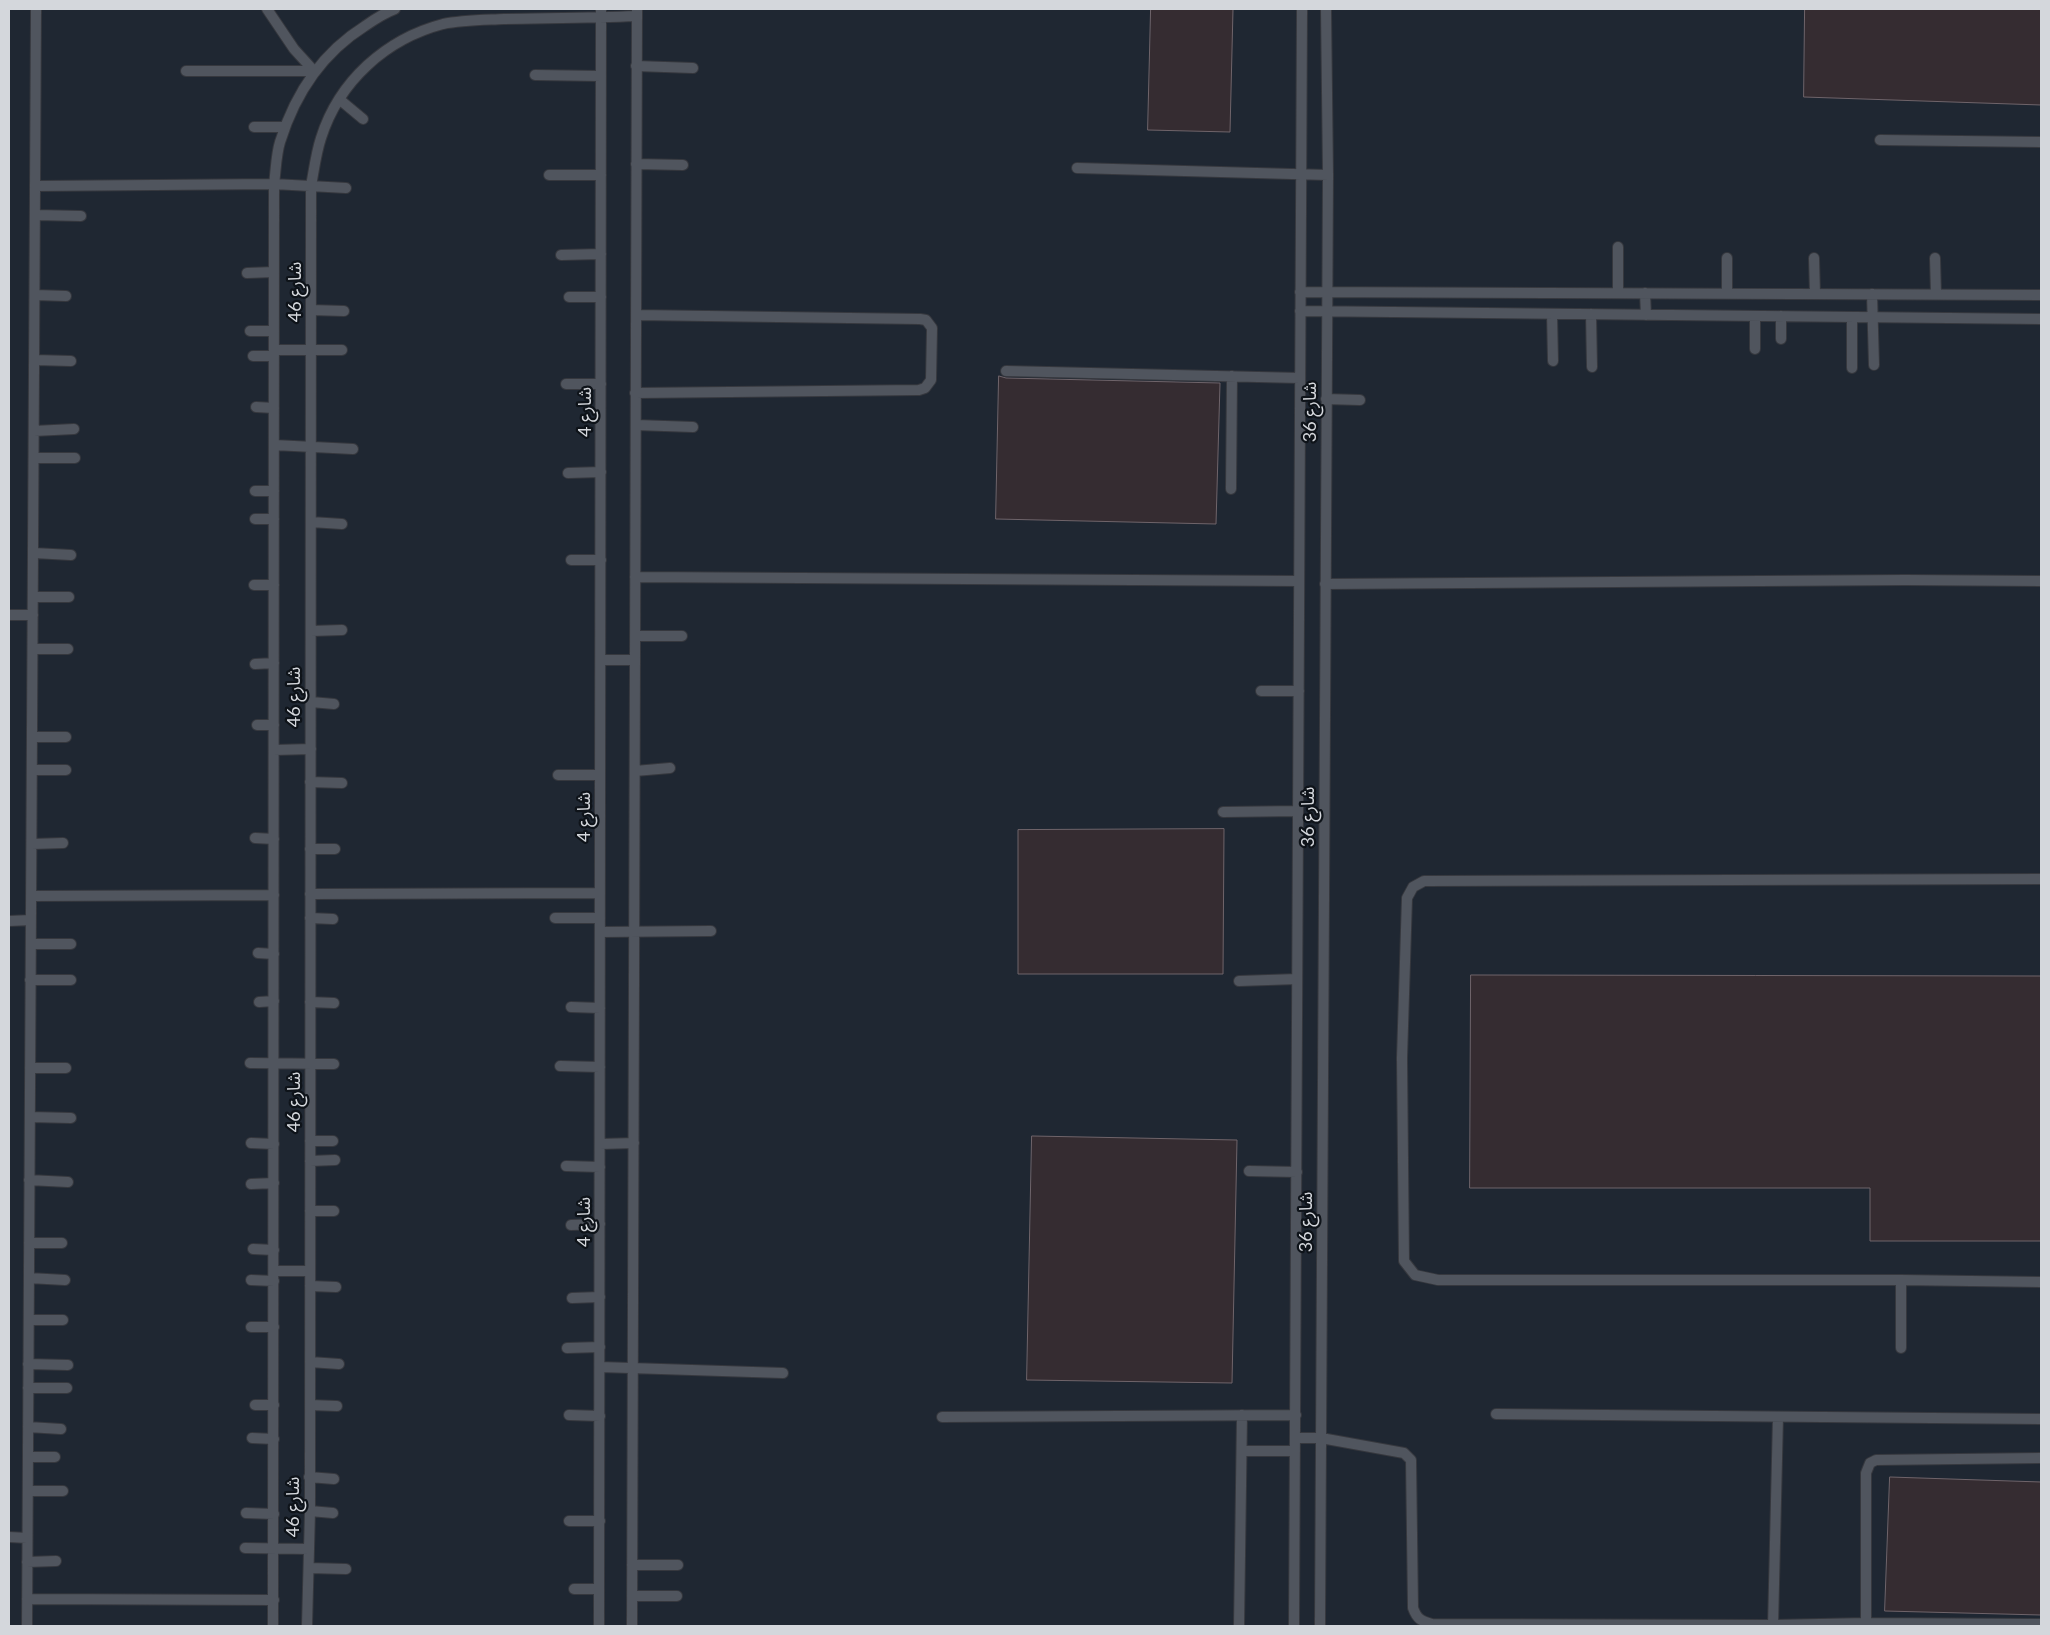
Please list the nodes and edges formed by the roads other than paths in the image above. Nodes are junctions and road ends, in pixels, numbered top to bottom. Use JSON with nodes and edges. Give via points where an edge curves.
{"nodes":[{"id":1,"x":36,"y":9,"type":"edge"},
{"id":2,"x":268,"y":9,"type":"edge"},
{"id":3,"x":395,"y":9,"type":"edge"},
{"id":4,"x":1302,"y":9,"type":"edge"},
{"id":5,"x":1326,"y":9,"type":"edge"},
{"id":6,"x":636,"y":12,"type":"edge"},
{"id":7,"x":601,"y":13,"type":"edge"},
{"id":8,"x":636,"y":66,"type":"junction"},
{"id":9,"x":693,"y":68,"type":"dead end"},
{"id":10,"x":186,"y":71,"type":"dead end"},
{"id":11,"x":314,"y":71,"type":"junction"},
{"id":12,"x":536,"y":75,"type":"dead end"},
{"id":13,"x":602,"y":76,"type":"junction"},
{"id":14,"x":339,"y":99,"type":"junction"},
{"id":15,"x":363,"y":118,"type":"dead end"},
{"id":16,"x":254,"y":127,"type":"dead end"},
{"id":17,"x":286,"y":128,"type":"junction"},
{"id":18,"x":1880,"y":140,"type":"dead end"},
{"id":19,"x":2041,"y":142,"type":"edge"},
{"id":20,"x":636,"y":164,"type":"junction"},
{"id":21,"x":683,"y":164,"type":"dead end"},
{"id":22,"x":1077,"y":168,"type":"dead end"},
{"id":23,"x":1301,"y":174,"type":"junction"},
{"id":24,"x":549,"y":175,"type":"dead end"},
{"id":25,"x":601,"y":175,"type":"junction"},
{"id":26,"x":1328,"y":175,"type":"junction"},
{"id":27,"x":274,"y":184,"type":"junction"},
{"id":28,"x":35,"y":186,"type":"junction"},
{"id":29,"x":311,"y":186,"type":"junction"},
{"id":30,"x":346,"y":188,"type":"dead end"},
{"id":31,"x":36,"y":216,"type":"junction"},
{"id":32,"x":81,"y":216,"type":"dead end"},
{"id":33,"x":1618,"y":246,"type":"dead end"},
{"id":34,"x":601,"y":254,"type":"junction"},
{"id":35,"x":561,"y":255,"type":"dead end"},
{"id":36,"x":1727,"y":258,"type":"dead end"},
{"id":37,"x":1814,"y":258,"type":"dead end"},
{"id":38,"x":1935,"y":258,"type":"dead end"},
{"id":39,"x":274,"y":272,"type":"junction"},
{"id":40,"x":247,"y":273,"type":"dead end"},
{"id":41,"x":1300,"y":292,"type":"junction"},
{"id":42,"x":1327,"y":292,"type":"junction"},
{"id":43,"x":1618,"y":293,"type":"junction"},
{"id":44,"x":1645,"y":293,"type":"junction"},
{"id":45,"x":1727,"y":293,"type":"junction"},
{"id":46,"x":1815,"y":294,"type":"junction"},
{"id":47,"x":1872,"y":294,"type":"junction"},
{"id":48,"x":1936,"y":294,"type":"junction"},
{"id":49,"x":2041,"y":294,"type":"edge"},
{"id":50,"x":35,"y":295,"type":"junction"},
{"id":51,"x":66,"y":296,"type":"dead end"},
{"id":52,"x":569,"y":297,"type":"dead end"},
{"id":53,"x":601,"y":297,"type":"junction"},
{"id":54,"x":311,"y":310,"type":"junction"},
{"id":55,"x":344,"y":311,"type":"dead end"},
{"id":56,"x":1300,"y":311,"type":"junction"},
{"id":57,"x":1327,"y":311,"type":"junction"},
{"id":58,"x":1552,"y":314,"type":"junction"},
{"id":59,"x":1590,"y":314,"type":"junction"},
{"id":60,"x":1646,"y":315,"type":"junction"},
{"id":61,"x":636,"y":316,"type":"junction"},
{"id":62,"x":1755,"y":316,"type":"junction"},
{"id":63,"x":1781,"y":316,"type":"junction"},
{"id":64,"x":1852,"y":317,"type":"junction"},
{"id":65,"x":1872,"y":317,"type":"junction"},
{"id":66,"x":2041,"y":319,"type":"edge"},
{"id":67,"x":250,"y":331,"type":"dead end"},
{"id":68,"x":274,"y":331,"type":"junction"},
{"id":69,"x":1781,"y":339,"type":"dead end"},
{"id":70,"x":1755,"y":349,"type":"dead end"},
{"id":71,"x":311,"y":350,"type":"junction"},
{"id":72,"x":342,"y":350,"type":"dead end"},
{"id":73,"x":274,"y":353,"type":"junction"},
{"id":74,"x":253,"y":356,"type":"dead end"},
{"id":75,"x":35,"y":360,"type":"junction"},
{"id":76,"x":71,"y":361,"type":"dead end"},
{"id":77,"x":1553,"y":361,"type":"dead end"},
{"id":78,"x":1874,"y":365,"type":"dead end"},
{"id":79,"x":1592,"y":367,"type":"dead end"},
{"id":80,"x":1852,"y":368,"type":"dead end"},
{"id":81,"x":1006,"y":371,"type":"dead end"},
{"id":82,"x":1232,"y":376,"type":"junction"},
{"id":83,"x":1300,"y":378,"type":"junction"},
{"id":84,"x":566,"y":384,"type":"dead end"},
{"id":85,"x":601,"y":384,"type":"junction"},
{"id":86,"x":635,"y":393,"type":"junction"},
{"id":87,"x":1326,"y":399,"type":"junction"},
{"id":88,"x":1360,"y":400,"type":"dead end"},
{"id":89,"x":256,"y":407,"type":"dead end"},
{"id":90,"x":274,"y":408,"type":"junction"},
{"id":91,"x":636,"y":424,"type":"junction"},
{"id":92,"x":693,"y":427,"type":"dead end"},
{"id":93,"x":74,"y":429,"type":"dead end"},
{"id":94,"x":34,"y":430,"type":"junction"},
{"id":95,"x":274,"y":445,"type":"junction"},
{"id":96,"x":311,"y":446,"type":"junction"},
{"id":97,"x":353,"y":449,"type":"dead end"},
{"id":98,"x":34,"y":458,"type":"junction"},
{"id":99,"x":75,"y":458,"type":"dead end"},
{"id":100,"x":601,"y":472,"type":"junction"},
{"id":101,"x":568,"y":473,"type":"dead end"},
{"id":102,"x":1231,"y":489,"type":"dead end"},
{"id":103,"x":255,"y":491,"type":"dead end"},
{"id":104,"x":274,"y":492,"type":"junction"},
{"id":105,"x":255,"y":519,"type":"dead end"},
{"id":106,"x":274,"y":519,"type":"junction"},
{"id":107,"x":311,"y":522,"type":"junction"},
{"id":108,"x":342,"y":524,"type":"dead end"},
{"id":109,"x":34,"y":553,"type":"junction"},
{"id":110,"x":71,"y":555,"type":"dead end"},
{"id":111,"x":571,"y":560,"type":"dead end"},
{"id":112,"x":601,"y":560,"type":"junction"},
{"id":113,"x":635,"y":577,"type":"junction"},
{"id":114,"x":1299,"y":581,"type":"junction"},
{"id":115,"x":2041,"y":581,"type":"edge"},
{"id":116,"x":1325,"y":584,"type":"junction"},
{"id":117,"x":254,"y":585,"type":"dead end"},
{"id":118,"x":274,"y":585,"type":"junction"},
{"id":119,"x":34,"y":597,"type":"junction"},
{"id":120,"x":69,"y":597,"type":"dead end"},
{"id":121,"x":9,"y":615,"type":"edge"},
{"id":122,"x":33,"y":616,"type":"junction"},
{"id":123,"x":342,"y":630,"type":"dead end"},
{"id":124,"x":311,"y":631,"type":"junction"},
{"id":125,"x":635,"y":636,"type":"junction"},
{"id":126,"x":682,"y":636,"type":"dead end"},
{"id":127,"x":33,"y":649,"type":"junction"},
{"id":128,"x":68,"y":649,"type":"dead end"},
{"id":129,"x":600,"y":660,"type":"junction"},
{"id":130,"x":635,"y":660,"type":"junction"},
{"id":131,"x":274,"y":663,"type":"junction"},
{"id":132,"x":255,"y":664,"type":"dead end"},
{"id":133,"x":1261,"y":691,"type":"dead end"},
{"id":134,"x":1299,"y":692,"type":"junction"},
{"id":135,"x":310,"y":702,"type":"junction"},
{"id":136,"x":334,"y":704,"type":"dead end"},
{"id":137,"x":257,"y":725,"type":"dead end"},
{"id":138,"x":274,"y":725,"type":"junction"},
{"id":139,"x":32,"y":737,"type":"junction"},
{"id":140,"x":66,"y":737,"type":"dead end"},
{"id":141,"x":310,"y":749,"type":"junction"},
{"id":142,"x":274,"y":750,"type":"junction"},
{"id":143,"x":670,"y":768,"type":"dead end"},
{"id":144,"x":32,"y":770,"type":"junction"},
{"id":145,"x":66,"y":770,"type":"dead end"},
{"id":146,"x":635,"y":771,"type":"junction"},
{"id":147,"x":558,"y":775,"type":"dead end"},
{"id":148,"x":600,"y":775,"type":"junction"},
{"id":149,"x":310,"y":782,"type":"junction"},
{"id":150,"x":342,"y":783,"type":"dead end"},
{"id":151,"x":1298,"y":811,"type":"junction"},
{"id":152,"x":1223,"y":812,"type":"dead end"},
{"id":153,"x":255,"y":838,"type":"dead end"},
{"id":154,"x":274,"y":839,"type":"junction"},
{"id":155,"x":32,"y":844,"type":"junction"},
{"id":156,"x":63,"y":844,"type":"dead end"},
{"id":157,"x":310,"y":848,"type":"junction"},
{"id":158,"x":335,"y":849,"type":"dead end"},
{"id":159,"x":2041,"y":879,"type":"edge"},
{"id":160,"x":600,"y":893,"type":"junction"},
{"id":161,"x":310,"y":894,"type":"junction"},
{"id":162,"x":274,"y":895,"type":"junction"},
{"id":163,"x":31,"y":896,"type":"junction"},
{"id":164,"x":310,"y":918,"type":"junction"},
{"id":165,"x":555,"y":918,"type":"dead end"},
{"id":166,"x":600,"y":918,"type":"junction"},
{"id":167,"x":334,"y":919,"type":"dead end"},
{"id":168,"x":31,"y":920,"type":"junction"},
{"id":169,"x":9,"y":921,"type":"edge"},
{"id":170,"x":634,"y":931,"type":"junction"},
{"id":171,"x":711,"y":931,"type":"dead end"},
{"id":172,"x":600,"y":932,"type":"junction"},
{"id":173,"x":31,"y":944,"type":"junction"},
{"id":174,"x":72,"y":944,"type":"dead end"},
{"id":175,"x":258,"y":953,"type":"dead end"},
{"id":176,"x":274,"y":954,"type":"junction"},
{"id":177,"x":1297,"y":979,"type":"junction"},
{"id":178,"x":30,"y":980,"type":"junction"},
{"id":179,"x":71,"y":980,"type":"dead end"},
{"id":180,"x":1239,"y":981,"type":"dead end"},
{"id":181,"x":274,"y":1001,"type":"junction"},
{"id":182,"x":259,"y":1002,"type":"dead end"},
{"id":183,"x":310,"y":1002,"type":"junction"},
{"id":184,"x":334,"y":1002,"type":"dead end"},
{"id":185,"x":571,"y":1007,"type":"dead end"},
{"id":186,"x":600,"y":1008,"type":"junction"},
{"id":187,"x":250,"y":1063,"type":"dead end"},
{"id":188,"x":274,"y":1063,"type":"junction"},
{"id":189,"x":310,"y":1064,"type":"junction"},
{"id":190,"x":334,"y":1064,"type":"dead end"},
{"id":191,"x":560,"y":1066,"type":"dead end"},
{"id":192,"x":600,"y":1067,"type":"junction"},
{"id":193,"x":30,"y":1068,"type":"junction"},
{"id":194,"x":66,"y":1068,"type":"dead end"},
{"id":195,"x":30,"y":1117,"type":"junction"},
{"id":196,"x":71,"y":1118,"type":"dead end"},
{"id":197,"x":310,"y":1141,"type":"junction"},
{"id":198,"x":333,"y":1141,"type":"dead end"},
{"id":199,"x":251,"y":1143,"type":"dead end"},
{"id":200,"x":274,"y":1144,"type":"junction"},
{"id":201,"x":600,"y":1144,"type":"junction"},
{"id":202,"x":634,"y":1144,"type":"junction"},
{"id":203,"x":336,"y":1160,"type":"dead end"},
{"id":204,"x":310,"y":1161,"type":"junction"},
{"id":205,"x":566,"y":1166,"type":"dead end"},
{"id":206,"x":600,"y":1166,"type":"junction"},
{"id":207,"x":1249,"y":1172,"type":"dead end"},
{"id":208,"x":1296,"y":1172,"type":"junction"},
{"id":209,"x":29,"y":1180,"type":"junction"},
{"id":210,"x":68,"y":1182,"type":"dead end"},
{"id":211,"x":274,"y":1183,"type":"junction"},
{"id":212,"x":251,"y":1184,"type":"dead end"},
{"id":213,"x":310,"y":1211,"type":"junction"},
{"id":214,"x":334,"y":1211,"type":"dead end"},
{"id":215,"x":571,"y":1224,"type":"dead end"},
{"id":216,"x":600,"y":1224,"type":"junction"},
{"id":217,"x":29,"y":1242,"type":"junction"},
{"id":218,"x":62,"y":1243,"type":"dead end"},
{"id":219,"x":253,"y":1250,"type":"dead end"},
{"id":220,"x":274,"y":1250,"type":"junction"},
{"id":221,"x":310,"y":1271,"type":"junction"},
{"id":222,"x":274,"y":1276,"type":"junction"},
{"id":223,"x":29,"y":1278,"type":"junction"},
{"id":224,"x":65,"y":1280,"type":"dead end"},
{"id":225,"x":251,"y":1280,"type":"dead end"},
{"id":226,"x":1901,"y":1280,"type":"junction"},
{"id":227,"x":2041,"y":1282,"type":"edge"},
{"id":228,"x":310,"y":1286,"type":"junction"},
{"id":229,"x":336,"y":1287,"type":"dead end"},
{"id":230,"x":600,"y":1297,"type":"junction"},
{"id":231,"x":572,"y":1298,"type":"dead end"},
{"id":232,"x":29,"y":1320,"type":"junction"},
{"id":233,"x":63,"y":1320,"type":"dead end"},
{"id":234,"x":251,"y":1327,"type":"dead end"},
{"id":235,"x":274,"y":1327,"type":"junction"},
{"id":236,"x":600,"y":1347,"type":"junction"},
{"id":237,"x":568,"y":1348,"type":"dead end"},
{"id":238,"x":1901,"y":1348,"type":"dead end"},
{"id":239,"x":310,"y":1362,"type":"junction"},
{"id":240,"x":28,"y":1364,"type":"junction"},
{"id":241,"x":339,"y":1364,"type":"dead end"},
{"id":242,"x":68,"y":1365,"type":"dead end"},
{"id":243,"x":600,"y":1368,"type":"junction"},
{"id":244,"x":633,"y":1368,"type":"junction"},
{"id":245,"x":783,"y":1373,"type":"dead end"},
{"id":246,"x":28,"y":1388,"type":"junction"},
{"id":247,"x":67,"y":1388,"type":"dead end"},
{"id":248,"x":255,"y":1405,"type":"dead end"},
{"id":249,"x":274,"y":1405,"type":"junction"},
{"id":250,"x":310,"y":1405,"type":"junction"},
{"id":251,"x":337,"y":1406,"type":"dead end"},
{"id":252,"x":1496,"y":1414,"type":"dead end"},
{"id":253,"x":569,"y":1415,"type":"dead end"},
{"id":254,"x":1242,"y":1415,"type":"junction"},
{"id":255,"x":1296,"y":1415,"type":"junction"},
{"id":256,"x":600,"y":1416,"type":"junction"},
{"id":257,"x":1778,"y":1416,"type":"junction"},
{"id":258,"x":942,"y":1417,"type":"dead end"},
{"id":259,"x":2041,"y":1419,"type":"edge"},
{"id":260,"x":28,"y":1427,"type":"junction"},
{"id":261,"x":61,"y":1428,"type":"dead end"},
{"id":262,"x":252,"y":1438,"type":"dead end"},
{"id":263,"x":1295,"y":1438,"type":"junction"},
{"id":264,"x":1321,"y":1438,"type":"junction"},
{"id":265,"x":274,"y":1439,"type":"junction"},
{"id":266,"x":1242,"y":1451,"type":"junction"},
{"id":267,"x":1295,"y":1452,"type":"junction"},
{"id":268,"x":28,"y":1457,"type":"junction"},
{"id":269,"x":55,"y":1457,"type":"dead end"},
{"id":270,"x":2041,"y":1458,"type":"edge"},
{"id":271,"x":309,"y":1477,"type":"junction"},
{"id":272,"x":334,"y":1478,"type":"dead end"},
{"id":273,"x":28,"y":1491,"type":"junction"},
{"id":274,"x":63,"y":1491,"type":"dead end"},
{"id":275,"x":310,"y":1511,"type":"junction"},
{"id":276,"x":246,"y":1513,"type":"dead end"},
{"id":277,"x":333,"y":1513,"type":"dead end"},
{"id":278,"x":274,"y":1514,"type":"junction"},
{"id":279,"x":600,"y":1520,"type":"junction"},
{"id":280,"x":569,"y":1521,"type":"dead end"},
{"id":281,"x":9,"y":1538,"type":"edge"},
{"id":282,"x":27,"y":1538,"type":"junction"},
{"id":283,"x":245,"y":1548,"type":"dead end"},
{"id":284,"x":274,"y":1549,"type":"junction"},
{"id":285,"x":310,"y":1550,"type":"junction"},
{"id":286,"x":56,"y":1561,"type":"dead end"},
{"id":287,"x":27,"y":1562,"type":"junction"},
{"id":288,"x":632,"y":1564,"type":"junction"},
{"id":289,"x":678,"y":1565,"type":"dead end"},
{"id":290,"x":309,"y":1568,"type":"junction"},
{"id":291,"x":346,"y":1569,"type":"dead end"},
{"id":292,"x":574,"y":1589,"type":"dead end"},
{"id":293,"x":600,"y":1589,"type":"junction"},
{"id":294,"x":632,"y":1596,"type":"junction"},
{"id":295,"x":677,"y":1596,"type":"dead end"},
{"id":296,"x":27,"y":1599,"type":"junction"},
{"id":297,"x":274,"y":1600,"type":"junction"},
{"id":298,"x":2041,"y":1624,"type":"edge"},
{"id":299,"x":1773,"y":1625,"type":"edge"},
{"id":300,"x":1866,"y":1625,"type":"edge"},
{"id":301,"x":27,"y":1626,"type":"edge"},
{"id":302,"x":274,"y":1626,"type":"edge"},
{"id":303,"x":307,"y":1626,"type":"edge"},
{"id":304,"x":599,"y":1626,"type":"edge"},
{"id":305,"x":632,"y":1626,"type":"edge"},
{"id":306,"x":1240,"y":1626,"type":"edge"},
{"id":307,"x":1294,"y":1626,"type":"edge"},
{"id":308,"x":1320,"y":1626,"type":"edge"}],
"edges":[{"from":1,"to":28,"type":"lane"},
{"from":2,"to":11,"type":"lane","via":[[294,49]]},
{"from":3,"to":11,"type":"lane","name":"شارع 46","via":[[346,37]]},
{"from":4,"to":23,"type":"lane","name":"شارع 36"},
{"from":5,"to":26,"type":"lane","name":"شارع 36"},
{"from":6,"to":7,"type":"lane","name":"شارع 46"},
{"from":6,"to":8,"type":"lane"},
{"from":7,"to":13,"type":"lane","name":"شارع 4"},
{"from":7,"to":14,"type":"lane","name":"شارع 46","via":[[444,24],[410,35],[380,53],[354,77]]},
{"from":8,"to":9,"type":"lane"},
{"from":8,"to":20,"type":"lane"},
{"from":10,"to":11,"type":"lane"},
{"from":11,"to":17,"type":"lane","name":"شارع 46","via":[[293,106]]},
{"from":12,"to":13,"type":"lane"},
{"from":13,"to":25,"type":"lane","name":"شارع 4"},
{"from":14,"to":15,"type":"lane"},
{"from":14,"to":29,"type":"lane","name":"شارع 46","via":[[320,139]]},
{"from":16,"to":17,"type":"lane"},
{"from":17,"to":27,"type":"lane","name":"شارع 46","via":[[279,144]]},
{"from":18,"to":19,"type":"lane"},
{"from":20,"to":21,"type":"lane"},
{"from":20,"to":61,"type":"lane"},
{"from":22,"to":23,"type":"lane"},
{"from":23,"to":26,"type":"lane"},
{"from":23,"to":41,"type":"lane","name":"شارع 36"},
{"from":24,"to":25,"type":"lane"},
{"from":25,"to":34,"type":"lane","name":"شارع 4"},
{"from":26,"to":42,"type":"lane","name":"شارع 36"},
{"from":27,"to":28,"type":"lane"},
{"from":27,"to":29,"type":"lane"},
{"from":27,"to":39,"type":"lane","name":"شارع 46"},
{"from":28,"to":31,"type":"lane"},
{"from":29,"to":30,"type":"lane"},
{"from":29,"to":54,"type":"lane","name":"شارع 46"},
{"from":31,"to":32,"type":"lane"},
{"from":31,"to":50,"type":"lane"},
{"from":33,"to":43,"type":"lane"},
{"from":34,"to":35,"type":"lane"},
{"from":34,"to":53,"type":"lane","name":"شارع 4"},
{"from":36,"to":45,"type":"lane"},
{"from":37,"to":46,"type":"lane"},
{"from":38,"to":48,"type":"lane"},
{"from":39,"to":40,"type":"lane"},
{"from":39,"to":68,"type":"lane","name":"شارع 46"},
{"from":41,"to":42,"type":"lane"},
{"from":41,"to":56,"type":"lane","name":"شارع 36"},
{"from":42,"to":43,"type":"lane"},
{"from":42,"to":57,"type":"lane","name":"شارع 36"},
{"from":43,"to":44,"type":"lane"},
{"from":44,"to":45,"type":"lane"},
{"from":44,"to":60,"type":"lane"},
{"from":45,"to":46,"type":"lane"},
{"from":46,"to":47,"type":"lane"},
{"from":47,"to":48,"type":"lane"},
{"from":47,"to":65,"type":"lane"},
{"from":48,"to":49,"type":"lane"},
{"from":50,"to":51,"type":"lane"},
{"from":50,"to":75,"type":"lane"},
{"from":52,"to":53,"type":"lane"},
{"from":53,"to":85,"type":"lane","name":"شارع 4"},
{"from":54,"to":55,"type":"lane"},
{"from":54,"to":71,"type":"lane","name":"شارع 46"},
{"from":56,"to":57,"type":"lane"},
{"from":56,"to":83,"type":"lane","name":"شارع 36"},
{"from":57,"to":58,"type":"lane"},
{"from":57,"to":87,"type":"lane","name":"شارع 36"},
{"from":58,"to":59,"type":"lane"},
{"from":58,"to":77,"type":"lane"},
{"from":59,"to":60,"type":"lane"},
{"from":59,"to":79,"type":"lane"},
{"from":60,"to":62,"type":"lane"},
{"from":61,"to":86,"type":"lane"},
{"from":61,"to":86,"type":"lane","via":[[920,319],[926,320],[932,328],[931,380],[919,390]]},
{"from":62,"to":63,"type":"lane"},
{"from":62,"to":70,"type":"lane"},
{"from":63,"to":64,"type":"lane"},
{"from":63,"to":69,"type":"lane"},
{"from":64,"to":65,"type":"lane"},
{"from":64,"to":80,"type":"lane"},
{"from":65,"to":66,"type":"lane"},
{"from":65,"to":78,"type":"lane"},
{"from":67,"to":68,"type":"lane"},
{"from":68,"to":73,"type":"lane","name":"شارع 46"},
{"from":71,"to":72,"type":"lane"},
{"from":71,"to":73,"type":"lane"},
{"from":71,"to":96,"type":"lane","name":"شارع 46"},
{"from":73,"to":74,"type":"lane"},
{"from":73,"to":90,"type":"lane","name":"شارع 46"},
{"from":75,"to":76,"type":"lane"},
{"from":75,"to":94,"type":"lane"},
{"from":81,"to":82,"type":"lane"},
{"from":82,"to":83,"type":"lane"},
{"from":82,"to":102,"type":"lane"},
{"from":83,"to":114,"type":"lane","name":"شارع 36"},
{"from":84,"to":85,"type":"lane"},
{"from":85,"to":100,"type":"lane","name":"شارع 4"},
{"from":86,"to":91,"type":"lane"},
{"from":87,"to":88,"type":"lane"},
{"from":87,"to":116,"type":"lane","name":"شارع 36"},
{"from":89,"to":90,"type":"lane"},
{"from":90,"to":95,"type":"lane","name":"شارع 46"},
{"from":91,"to":92,"type":"lane"},
{"from":91,"to":113,"type":"lane"},
{"from":93,"to":94,"type":"lane"},
{"from":94,"to":98,"type":"lane"},
{"from":95,"to":96,"type":"lane"},
{"from":95,"to":104,"type":"lane","name":"شارع 46"},
{"from":96,"to":97,"type":"lane"},
{"from":96,"to":107,"type":"lane","name":"شارع 46"},
{"from":98,"to":99,"type":"lane"},
{"from":98,"to":109,"type":"lane"},
{"from":100,"to":101,"type":"lane"},
{"from":100,"to":112,"type":"lane","name":"شارع 4"},
{"from":103,"to":104,"type":"lane"},
{"from":104,"to":106,"type":"lane","name":"شارع 46"},
{"from":105,"to":106,"type":"lane"},
{"from":106,"to":118,"type":"lane","name":"شارع 46"},
{"from":107,"to":108,"type":"lane"},
{"from":107,"to":124,"type":"lane","name":"شارع 46"},
{"from":109,"to":110,"type":"lane"},
{"from":109,"to":119,"type":"lane"},
{"from":111,"to":112,"type":"lane"},
{"from":112,"to":129,"type":"lane","name":"شارع 4"},
{"from":113,"to":114,"type":"lane"},
{"from":113,"to":125,"type":"lane"},
{"from":114,"to":134,"type":"lane","name":"شارع 36"},
{"from":115,"to":116,"type":"lane"},
{"from":116,"to":264,"type":"lane","name":"شارع 36"},
{"from":117,"to":118,"type":"lane"},
{"from":118,"to":131,"type":"lane","name":"شارع 46"},
{"from":119,"to":120,"type":"lane"},
{"from":119,"to":122,"type":"lane"},
{"from":121,"to":122,"type":"lane"},
{"from":122,"to":127,"type":"lane"},
{"from":123,"to":124,"type":"lane"},
{"from":124,"to":135,"type":"lane","name":"شارع 46"},
{"from":125,"to":126,"type":"lane"},
{"from":125,"to":130,"type":"lane"},
{"from":127,"to":128,"type":"lane"},
{"from":127,"to":139,"type":"lane"},
{"from":129,"to":130,"type":"lane"},
{"from":129,"to":148,"type":"lane","name":"شارع 4"},
{"from":130,"to":146,"type":"lane"},
{"from":131,"to":132,"type":"lane"},
{"from":131,"to":138,"type":"lane","name":"شارع 46"},
{"from":133,"to":134,"type":"lane"},
{"from":134,"to":151,"type":"lane","name":"شارع 36"},
{"from":135,"to":136,"type":"lane"},
{"from":135,"to":141,"type":"lane","name":"شارع 46"},
{"from":137,"to":138,"type":"lane"},
{"from":138,"to":142,"type":"lane","name":"شارع 46"},
{"from":139,"to":140,"type":"lane"},
{"from":139,"to":144,"type":"lane"},
{"from":141,"to":142,"type":"lane"},
{"from":141,"to":149,"type":"lane","name":"شارع 46"},
{"from":142,"to":154,"type":"lane","name":"شارع 46"},
{"from":143,"to":146,"type":"lane"},
{"from":144,"to":145,"type":"lane"},
{"from":144,"to":155,"type":"lane"},
{"from":146,"to":170,"type":"lane"},
{"from":147,"to":148,"type":"lane"},
{"from":148,"to":160,"type":"lane","name":"شارع 4"},
{"from":149,"to":150,"type":"lane"},
{"from":149,"to":157,"type":"lane","name":"شارع 46"},
{"from":151,"to":152,"type":"lane"},
{"from":151,"to":177,"type":"lane","name":"شارع 36"},
{"from":153,"to":154,"type":"lane"},
{"from":154,"to":162,"type":"lane","name":"شارع 46"},
{"from":155,"to":156,"type":"lane"},
{"from":155,"to":163,"type":"lane"},
{"from":157,"to":158,"type":"lane"},
{"from":157,"to":161,"type":"lane","name":"شارع 46"},
{"from":159,"to":226,"type":"lane","via":[[1424,881],[1413,887],[1407,898],[1402,1058],[1404,1261],[1415,1275],[1438,1280]]},
{"from":160,"to":161,"type":"lane"},
{"from":160,"to":166,"type":"lane","name":"شارع 4"},
{"from":161,"to":164,"type":"lane","name":"شارع 46"},
{"from":162,"to":163,"type":"lane"},
{"from":162,"to":176,"type":"lane","name":"شارع 46"},
{"from":163,"to":168,"type":"lane"},
{"from":164,"to":167,"type":"lane"},
{"from":164,"to":183,"type":"lane","name":"شارع 46"},
{"from":165,"to":166,"type":"lane"},
{"from":166,"to":172,"type":"lane","name":"شارع 4"},
{"from":168,"to":169,"type":"lane"},
{"from":168,"to":173,"type":"lane"},
{"from":170,"to":171,"type":"lane"},
{"from":170,"to":172,"type":"lane"},
{"from":170,"to":202,"type":"lane"},
{"from":172,"to":186,"type":"lane","name":"شارع 4"},
{"from":173,"to":174,"type":"lane"},
{"from":173,"to":178,"type":"lane"},
{"from":175,"to":176,"type":"lane"},
{"from":176,"to":181,"type":"lane","name":"شارع 46"},
{"from":177,"to":180,"type":"lane"},
{"from":177,"to":208,"type":"lane","name":"شارع 36"},
{"from":178,"to":179,"type":"lane"},
{"from":178,"to":193,"type":"lane"},
{"from":181,"to":182,"type":"lane"},
{"from":181,"to":188,"type":"lane","name":"شارع 46"},
{"from":183,"to":184,"type":"lane"},
{"from":183,"to":189,"type":"lane","name":"شارع 46"},
{"from":185,"to":186,"type":"lane"},
{"from":186,"to":192,"type":"lane","name":"شارع 4"},
{"from":187,"to":188,"type":"lane"},
{"from":188,"to":189,"type":"lane"},
{"from":188,"to":200,"type":"lane","name":"شارع 46"},
{"from":189,"to":190,"type":"lane"},
{"from":189,"to":197,"type":"lane","name":"شارع 46"},
{"from":191,"to":192,"type":"lane"},
{"from":192,"to":201,"type":"lane","name":"شارع 4"},
{"from":193,"to":194,"type":"lane"},
{"from":193,"to":195,"type":"lane"},
{"from":195,"to":196,"type":"lane"},
{"from":195,"to":209,"type":"lane"},
{"from":197,"to":198,"type":"lane"},
{"from":197,"to":204,"type":"lane","name":"شارع 46"},
{"from":199,"to":200,"type":"lane"},
{"from":200,"to":211,"type":"lane","name":"شارع 46"},
{"from":201,"to":202,"type":"lane"},
{"from":201,"to":206,"type":"lane","name":"شارع 4"},
{"from":202,"to":244,"type":"lane"},
{"from":203,"to":204,"type":"lane"},
{"from":204,"to":213,"type":"lane","name":"شارع 46"},
{"from":205,"to":206,"type":"lane"},
{"from":206,"to":216,"type":"lane","name":"شارع 4"},
{"from":207,"to":208,"type":"lane"},
{"from":208,"to":255,"type":"lane","name":"شارع 36"},
{"from":209,"to":210,"type":"lane"},
{"from":209,"to":217,"type":"lane"},
{"from":211,"to":212,"type":"lane"},
{"from":211,"to":220,"type":"lane","name":"شارع 46"},
{"from":213,"to":214,"type":"lane"},
{"from":213,"to":221,"type":"lane","name":"شارع 46"},
{"from":215,"to":216,"type":"lane"},
{"from":216,"to":230,"type":"lane","name":"شارع 4"},
{"from":217,"to":218,"type":"lane"},
{"from":217,"to":223,"type":"lane"},
{"from":219,"to":220,"type":"lane"},
{"from":220,"to":222,"type":"lane","name":"شارع 46"},
{"from":221,"to":222,"type":"lane"},
{"from":221,"to":228,"type":"lane","name":"شارع 46"},
{"from":222,"to":225,"type":"lane"},
{"from":222,"to":235,"type":"lane","name":"شارع 46"},
{"from":223,"to":224,"type":"lane"},
{"from":223,"to":232,"type":"lane"},
{"from":226,"to":227,"type":"lane"},
{"from":226,"to":238,"type":"lane"},
{"from":228,"to":229,"type":"lane"},
{"from":228,"to":239,"type":"lane","name":"شارع 46"},
{"from":230,"to":231,"type":"lane"},
{"from":230,"to":236,"type":"lane","name":"شارع 4"},
{"from":232,"to":233,"type":"lane"},
{"from":232,"to":240,"type":"lane"},
{"from":234,"to":235,"type":"lane"},
{"from":235,"to":249,"type":"lane","name":"شارع 46"},
{"from":236,"to":237,"type":"lane"},
{"from":236,"to":243,"type":"lane","name":"شارع 4"},
{"from":239,"to":241,"type":"lane"},
{"from":239,"to":250,"type":"lane","name":"شارع 46"},
{"from":240,"to":242,"type":"lane"},
{"from":240,"to":246,"type":"lane"},
{"from":243,"to":244,"type":"lane"},
{"from":243,"to":256,"type":"lane","name":"شارع 4"},
{"from":244,"to":245,"type":"lane"},
{"from":244,"to":288,"type":"lane"},
{"from":246,"to":247,"type":"lane"},
{"from":246,"to":260,"type":"lane"},
{"from":248,"to":249,"type":"lane"},
{"from":249,"to":265,"type":"lane","name":"شارع 46"},
{"from":250,"to":251,"type":"lane"},
{"from":250,"to":271,"type":"lane","name":"شارع 46"},
{"from":252,"to":257,"type":"lane"},
{"from":253,"to":256,"type":"lane"},
{"from":254,"to":255,"type":"lane"},
{"from":254,"to":258,"type":"lane"},
{"from":254,"to":266,"type":"lane"},
{"from":255,"to":263,"type":"lane","name":"شارع 36"},
{"from":256,"to":279,"type":"lane","name":"شارع 4"},
{"from":257,"to":259,"type":"lane"},
{"from":257,"to":299,"type":"lane"},
{"from":260,"to":261,"type":"lane"},
{"from":260,"to":268,"type":"lane"},
{"from":262,"to":265,"type":"lane"},
{"from":263,"to":264,"type":"lane"},
{"from":263,"to":267,"type":"lane","name":"شارع 36"},
{"from":264,"to":299,"type":"lane","via":[[1404,1453],[1412,1460],[1413,1608],[1422,1622]]},
{"from":264,"to":308,"type":"lane","name":"شارع 36"},
{"from":265,"to":278,"type":"lane","name":"شارع 46"},
{"from":266,"to":267,"type":"lane"},
{"from":266,"to":306,"type":"lane"},
{"from":267,"to":307,"type":"lane","name":"شارع 36"},
{"from":268,"to":269,"type":"lane"},
{"from":268,"to":273,"type":"lane"},
{"from":270,"to":300,"type":"lane","via":[[1876,1460],[1870,1463],[1866,1474]]},
{"from":271,"to":272,"type":"lane"},
{"from":271,"to":275,"type":"lane","name":"شارع 46"},
{"from":273,"to":274,"type":"lane"},
{"from":273,"to":282,"type":"lane"},
{"from":275,"to":277,"type":"lane"},
{"from":275,"to":285,"type":"lane","name":"شارع 46"},
{"from":276,"to":278,"type":"lane"},
{"from":278,"to":284,"type":"lane","name":"شارع 46"},
{"from":279,"to":280,"type":"lane"},
{"from":279,"to":293,"type":"lane","name":"شارع 4"},
{"from":281,"to":282,"type":"lane"},
{"from":282,"to":287,"type":"lane"},
{"from":283,"to":284,"type":"lane"},
{"from":284,"to":285,"type":"lane"},
{"from":284,"to":297,"type":"lane","name":"شارع 46"},
{"from":285,"to":290,"type":"lane","name":"شارع 46"},
{"from":286,"to":287,"type":"lane"},
{"from":287,"to":296,"type":"lane"},
{"from":288,"to":289,"type":"lane"},
{"from":288,"to":294,"type":"lane"},
{"from":290,"to":291,"type":"lane"},
{"from":290,"to":303,"type":"lane","name":"شارع 46"},
{"from":292,"to":293,"type":"lane"},
{"from":293,"to":304,"type":"lane","name":"شارع 4"},
{"from":294,"to":295,"type":"lane"},
{"from":294,"to":305,"type":"lane"},
{"from":296,"to":297,"type":"lane"},
{"from":296,"to":301,"type":"lane"},
{"from":297,"to":302,"type":"lane","name":"شارع 46"},
{"from":298,"to":300,"type":"lane"},
{"from":299,"to":300,"type":"lane"}]}
